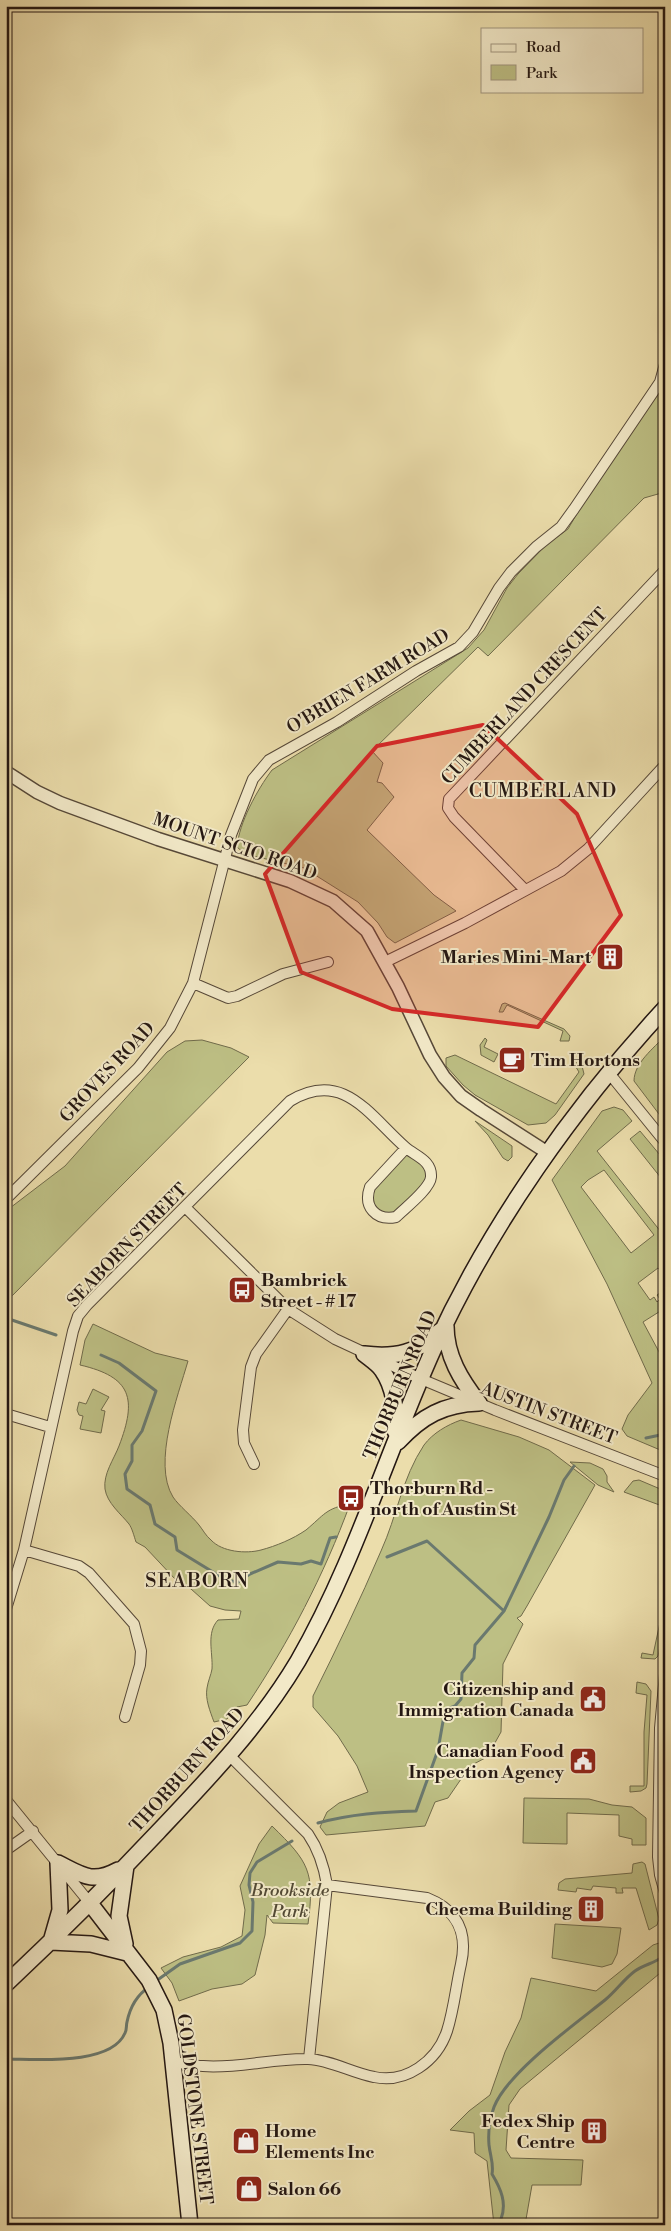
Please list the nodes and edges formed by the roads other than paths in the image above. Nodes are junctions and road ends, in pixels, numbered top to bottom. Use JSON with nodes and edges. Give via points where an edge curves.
{"nodes":[{"id":1,"x":665,"y":364,"type":"edge"},
{"id":2,"x":665,"y":570,"type":"edge"},
{"id":3,"x":665,"y":765,"type":"edge"},
{"id":4,"x":6,"y":772,"type":"edge"},
{"id":5,"x":225,"y":861,"type":"junction"},
{"id":6,"x":525,"y":890,"type":"junction"},
{"id":7,"x":328,"y":962,"type":"dead end"},
{"id":8,"x":385,"y":962,"type":"junction"},
{"id":9,"x":193,"y":983,"type":"junction"},
{"id":10,"x":665,"y":1008,"type":"edge"},
{"id":11,"x":608,"y":1073,"type":"junction"},
{"id":12,"x":665,"y":1142,"type":"edge"},
{"id":13,"x":406,"y":1148,"type":"junction"},
{"id":14,"x":548,"y":1153,"type":"junction"},
{"id":15,"x":6,"y":1199,"type":"edge"},
{"id":16,"x":185,"y":1207,"type":"junction"},
{"id":17,"x":288,"y":1309,"type":"junction"},
{"id":18,"x":446,"y":1324,"type":"junction"},
{"id":19,"x":364,"y":1354,"type":"junction"},
{"id":20,"x":421,"y":1379,"type":"junction"},
{"id":21,"x":479,"y":1403,"type":"junction"},
{"id":22,"x":6,"y":1414,"type":"edge"},
{"id":23,"x":50,"y":1427,"type":"junction"},
{"id":24,"x":393,"y":1448,"type":"junction"},
{"id":25,"x":254,"y":1464,"type":"dead end"},
{"id":26,"x":665,"y":1476,"type":"edge"},
{"id":27,"x":24,"y":1550,"type":"junction"},
{"id":28,"x":6,"y":1609,"type":"edge"},
{"id":29,"x":665,"y":1674,"type":"edge"},
{"id":30,"x":125,"y":1717,"type":"dead end"},
{"id":31,"x":230,"y":1756,"type":"junction"},
{"id":32,"x":6,"y":1800,"type":"edge"},
{"id":33,"x":33,"y":1831,"type":"junction"},
{"id":34,"x":6,"y":1850,"type":"edge"},
{"id":35,"x":58,"y":1863,"type":"junction"},
{"id":36,"x":126,"y":1866,"type":"junction"},
{"id":37,"x":327,"y":1885,"type":"junction"},
{"id":38,"x":665,"y":1894,"type":"edge"},
{"id":39,"x":89,"y":1902,"type":"junction"},
{"id":40,"x":50,"y":1942,"type":"junction"},
{"id":41,"x":127,"y":1953,"type":"junction"},
{"id":42,"x":6,"y":1984,"type":"edge"},
{"id":43,"x":309,"y":2059,"type":"junction"},
{"id":44,"x":173,"y":2062,"type":"junction"},
{"id":45,"x":190,"y":2225,"type":"edge"}],
"edges":[{"from":1,"to":5,"type":"street","name":"O'BRIEN FARM ROAD","via":[[660,382],[561,527],[511,572],[473,632],[459,647],[260,768],[231,834]]},
{"from":2,"to":6,"type":"street","name":"CUMBERLAND CRESCENT","via":[[450,799],[448,808],[454,817]]},
{"from":3,"to":6,"type":"street","via":[[573,863]]},
{"from":4,"to":5,"type":"street","name":"MOUNT SCIO ROAD","via":[[60,803]]},
{"from":5,"to":8,"type":"street","name":"MOUNT SCIO ROAD","via":[[290,881],[334,902],[367,931]]},
{"from":5,"to":9,"type":"street","name":"GROVES ROAD"},
{"from":6,"to":8,"type":"street"},
{"from":7,"to":9,"type":"street","via":[[279,976],[228,998]]},
{"from":8,"to":14,"type":"street","name":"MOUNT SCIO ROAD","via":[[444,1077],[461,1096]]},
{"from":9,"to":15,"type":"street","name":"GROVES ROAD","via":[[170,1028],[138,1068]]},
{"from":10,"to":11,"type":"main road","name":"THORBURN ROAD"},
{"from":11,"to":12,"type":"street"},
{"from":11,"to":14,"type":"main road","name":"THORBURN ROAD"},
{"from":13,"to":13,"type":"street","name":"SEABORN STREET","via":[[424,1159],[430,1168],[428,1186],[396,1217],[379,1217],[368,1205],[370,1187]]},
{"from":13,"to":16,"type":"street","name":"SEABORN STREET","via":[[355,1100],[341,1093],[314,1091],[290,1101]]},
{"from":14,"to":18,"type":"main road","name":"THORBURN ROAD","via":[[490,1243]]},
{"from":16,"to":17,"type":"street","name":"AUSTIN STREET"},
{"from":16,"to":23,"type":"street","name":"SEABORN STREET","via":[[78,1316]]},
{"from":17,"to":19,"type":"street","name":"AUSTIN STREET"},
{"from":17,"to":25,"type":"street","via":[[250,1367],[242,1430]]},
{"from":18,"to":19,"type":"main road","via":[[428,1342],[407,1352],[385,1357]]},
{"from":18,"to":20,"type":"main road","name":"THORBURN ROAD"},
{"from":18,"to":21,"type":"main road","via":[[446,1343],[453,1362]]},
{"from":19,"to":20,"type":"street","name":"AUSTIN STREET"},
{"from":19,"to":24,"type":"main road","via":[[382,1369],[391,1392],[396,1414]]},
{"from":20,"to":21,"type":"street","name":"AUSTIN STREET"},
{"from":20,"to":24,"type":"main road","name":"THORBURN ROAD"},
{"from":21,"to":24,"type":"main road","via":[[459,1404],[436,1412],[413,1426]]},
{"from":21,"to":26,"type":"street","name":"AUSTIN STREET"},
{"from":22,"to":23,"type":"street"},
{"from":23,"to":27,"type":"street","name":"SEABORN STREET"},
{"from":24,"to":31,"type":"main road","name":"THORBURN ROAD","via":[[351,1555],[312,1634],[280,1689]]},
{"from":27,"to":28,"type":"street","name":"SEABORN STREET"},
{"from":27,"to":30,"type":"street","via":[[79,1566],[134,1624],[141,1651],[140,1665]]},
{"from":29,"to":38,"type":"street","via":[[660,1728],[658,1857]]},
{"from":31,"to":36,"type":"main road","name":"THORBURN ROAD"},
{"from":31,"to":37,"type":"street","via":[[308,1834],[321,1857]]},
{"from":32,"to":33,"type":"street"},
{"from":33,"to":34,"type":"street"},
{"from":33,"to":35,"type":"street"},
{"from":35,"to":36,"type":"main road","via":[[93,1878],[106,1877]]},
{"from":35,"to":39,"type":"street"},
{"from":35,"to":40,"type":"main road","via":[[60,1910]]},
{"from":36,"to":39,"type":"main road","name":"THORBURN ROAD"},
{"from":36,"to":41,"type":"main road","via":[[119,1916]]},
{"from":37,"to":43,"type":"street"},
{"from":37,"to":43,"type":"street","via":[[411,1895],[440,1903],[458,1923],[464,1951],[447,2031],[440,2046],[418,2069],[406,2075],[375,2078]]},
{"from":39,"to":40,"type":"main road","name":"THORBURN ROAD"},
{"from":39,"to":41,"type":"main road","name":"GOLDSTONE STREET"},
{"from":40,"to":41,"type":"main road","via":[[91,1944]]},
{"from":40,"to":42,"type":"main road","name":"THORBURN ROAD"},
{"from":41,"to":44,"type":"main road","name":"GOLDSTONE STREET","via":[[152,1986],[169,2026]]},
{"from":43,"to":44,"type":"street","via":[[204,2067]]},
{"from":44,"to":45,"type":"main road","name":"GOLDSTONE STREET"}]}
